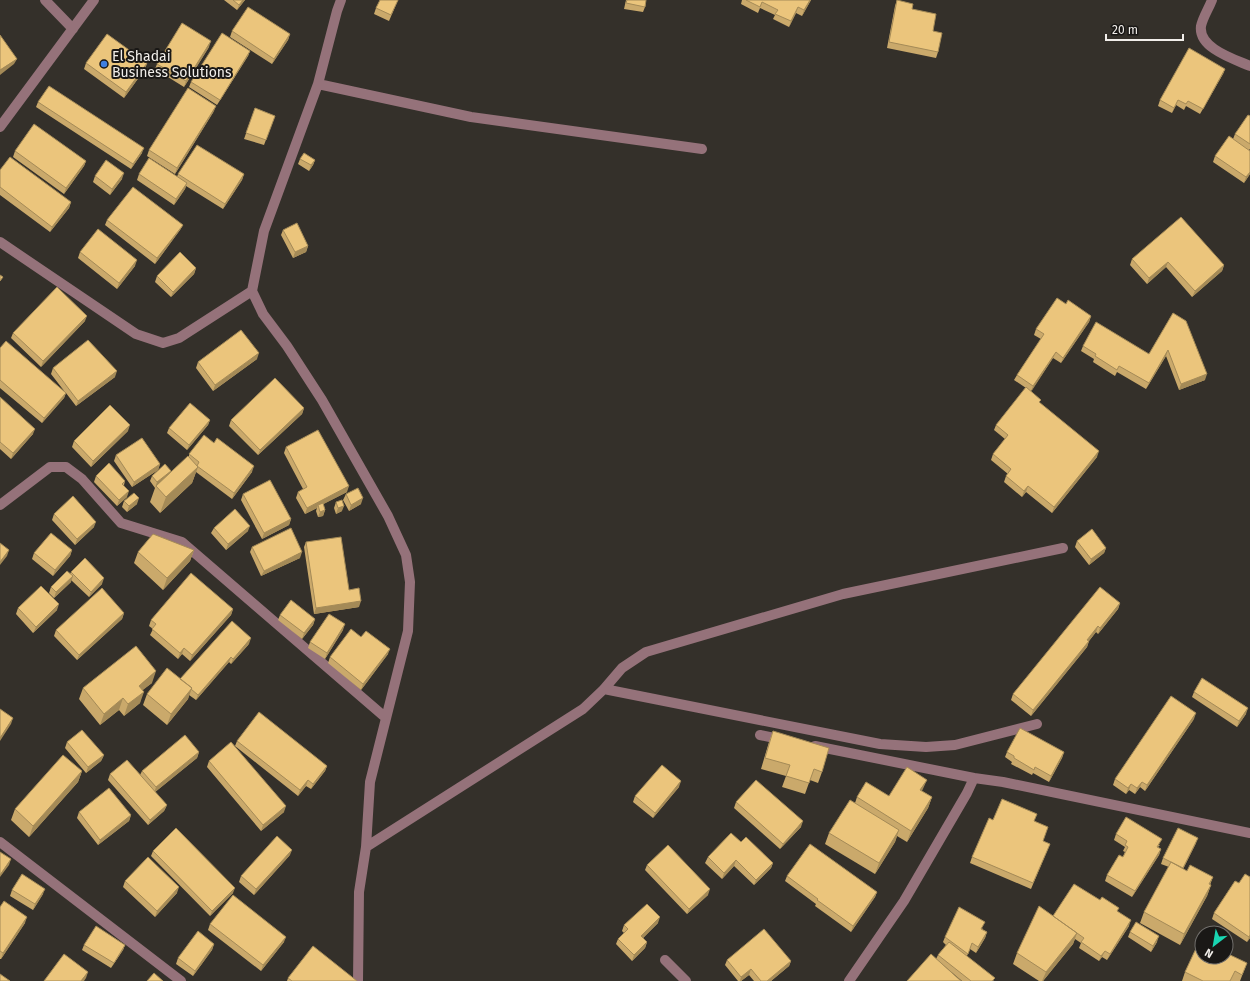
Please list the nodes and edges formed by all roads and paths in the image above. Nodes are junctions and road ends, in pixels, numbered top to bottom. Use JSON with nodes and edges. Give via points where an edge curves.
{"nodes":[{"id":1,"x":45,"y":0,"type":"edge"},
{"id":2,"x":94,"y":0,"type":"edge"},
{"id":3,"x":341,"y":0,"type":"edge"},
{"id":4,"x":1212,"y":0,"type":"edge"},
{"id":5,"x":73,"y":29,"type":"junction"},
{"id":6,"x":1250,"y":66,"type":"edge"},
{"id":7,"x":318,"y":84,"type":"junction"},
{"id":8,"x":0,"y":127,"type":"edge"},
{"id":9,"x":702,"y":149,"type":"dead end"},
{"id":10,"x":0,"y":242,"type":"edge"},
{"id":11,"x":252,"y":291,"type":"junction"},
{"id":12,"x":0,"y":505,"type":"edge"},
{"id":13,"x":1063,"y":548,"type":"dead end"},
{"id":14,"x":604,"y":689,"type":"junction"},
{"id":15,"x":386,"y":718,"type":"junction"},
{"id":16,"x":1037,"y":724,"type":"dead end"},
{"id":17,"x":760,"y":735,"type":"dead end"},
{"id":18,"x":790,"y":741,"type":"edge"},
{"id":19,"x":806,"y":744,"type":"edge"},
{"id":20,"x":974,"y":778,"type":"junction"},
{"id":21,"x":1250,"y":833,"type":"edge"},
{"id":22,"x":0,"y":842,"type":"edge"},
{"id":23,"x":366,"y":847,"type":"junction"},
{"id":24,"x":665,"y":960,"type":"dead end"},
{"id":25,"x":181,"y":981,"type":"edge"},
{"id":26,"x":358,"y":981,"type":"edge"},
{"id":27,"x":686,"y":981,"type":"edge"},
{"id":28,"x":849,"y":981,"type":"edge"}],
"edges":[{"from":1,"to":5,"type":"street"},
{"from":2,"to":5,"type":"street"},
{"from":3,"to":7,"type":"street"},
{"from":4,"to":6,"type":"street","via":[[1201,25],[1201,36],[1211,48]]},
{"from":5,"to":8,"type":"street"},
{"from":7,"to":9,"type":"street","via":[[471,117]]},
{"from":7,"to":11,"type":"street","via":[[264,232]]},
{"from":10,"to":11,"type":"street","via":[[136,334],[163,343],[179,338]]},
{"from":11,"to":15,"type":"street","via":[[262,314],[287,346],[322,400],[388,516],[406,555],[410,582],[408,631]]},
{"from":12,"to":15,"type":"street","via":[[50,467],[66,467],[82,479],[121,523],[182,542]]},
{"from":13,"to":14,"type":"street","via":[[843,594],[646,652],[622,668]]},
{"from":14,"to":16,"type":"street","via":[[880,744],[926,747],[955,745]]},
{"from":14,"to":23,"type":"street","via":[[583,709]]},
{"from":15,"to":23,"type":"street","via":[[370,782]]},
{"from":17,"to":18,"type":"street"},
{"from":19,"to":20,"type":"street"},
{"from":20,"to":21,"type":"street"},
{"from":20,"to":28,"type":"street","via":[[904,901]]},
{"from":22,"to":25,"type":"street"},
{"from":23,"to":26,"type":"street","via":[[359,892]]},
{"from":24,"to":27,"type":"street"}]}
